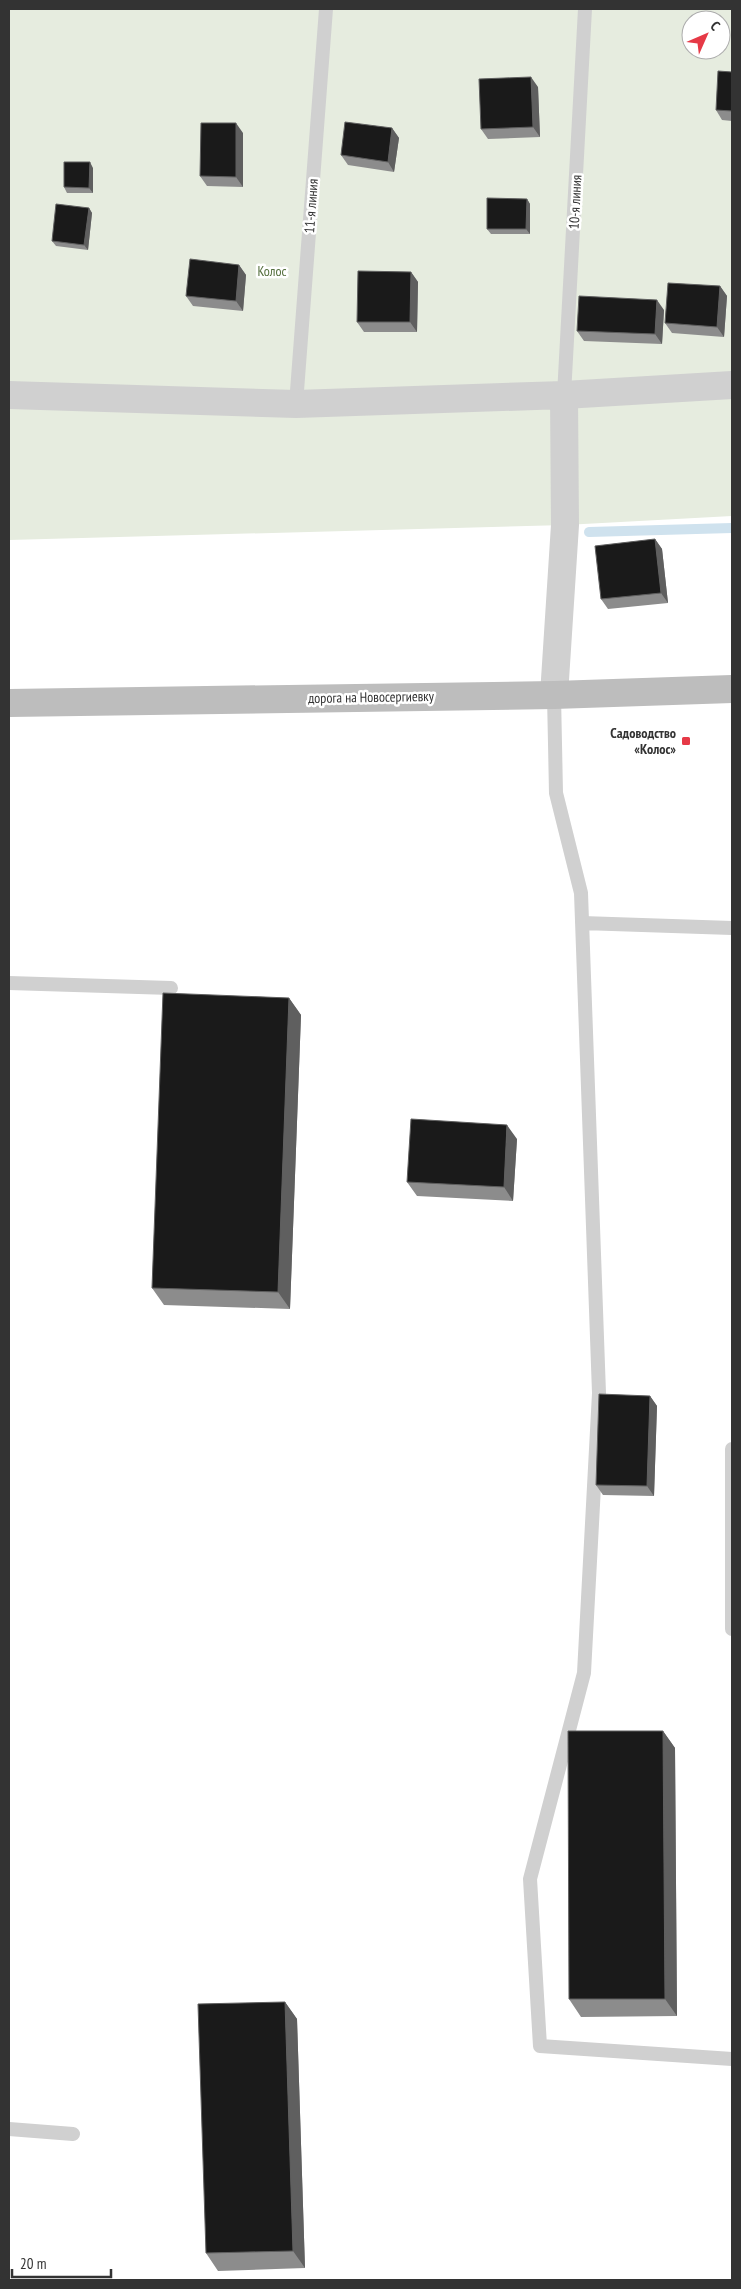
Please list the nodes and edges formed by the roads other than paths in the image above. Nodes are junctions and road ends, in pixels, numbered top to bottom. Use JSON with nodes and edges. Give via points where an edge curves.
{"nodes":[{"id":1,"x":326,"y":9,"type":"edge"},
{"id":2,"x":585,"y":9,"type":"edge"},
{"id":3,"x":732,"y":385,"type":"edge"},
{"id":4,"x":9,"y":395,"type":"edge"},
{"id":5,"x":564,"y":395,"type":"junction"},
{"id":6,"x":296,"y":404,"type":"junction"},
{"id":7,"x":732,"y":689,"type":"edge"},
{"id":8,"x":554,"y":695,"type":"junction"},
{"id":9,"x":9,"y":703,"type":"edge"},
{"id":10,"x":582,"y":923,"type":"junction"},
{"id":11,"x":732,"y":928,"type":"edge"},
{"id":12,"x":9,"y":983,"type":"edge"},
{"id":13,"x":171,"y":988,"type":"dead end"},
{"id":14,"x":732,"y":1449,"type":"edge"},
{"id":15,"x":732,"y":1629,"type":"edge"},
{"id":16,"x":732,"y":2059,"type":"edge"},
{"id":17,"x":9,"y":2129,"type":"edge"},
{"id":18,"x":73,"y":2134,"type":"dead end"}],
"edges":[{"from":1,"to":6,"type":"lane","name":"11-я линия"},
{"from":2,"to":5,"type":"lane","name":"10-я линия"},
{"from":3,"to":5,"type":"street"},
{"from":4,"to":6,"type":"street"},
{"from":5,"to":6,"type":"street"},
{"from":5,"to":8,"type":"street","via":[[565,525]]},
{"from":7,"to":8,"type":"street","name":"дорога на Новосергиевку"},
{"from":8,"to":9,"type":"street","name":"дорога на Новосергиевку"},
{"from":8,"to":10,"type":"lane","via":[[556,793],[581,892]]},
{"from":10,"to":11,"type":"lane"},
{"from":10,"to":16,"type":"lane","via":[[599,1393],[584,1673],[530,1879],[540,2046]]},
{"from":12,"to":13,"type":"lane"},
{"from":14,"to":15,"type":"lane"},
{"from":17,"to":18,"type":"lane"}]}
